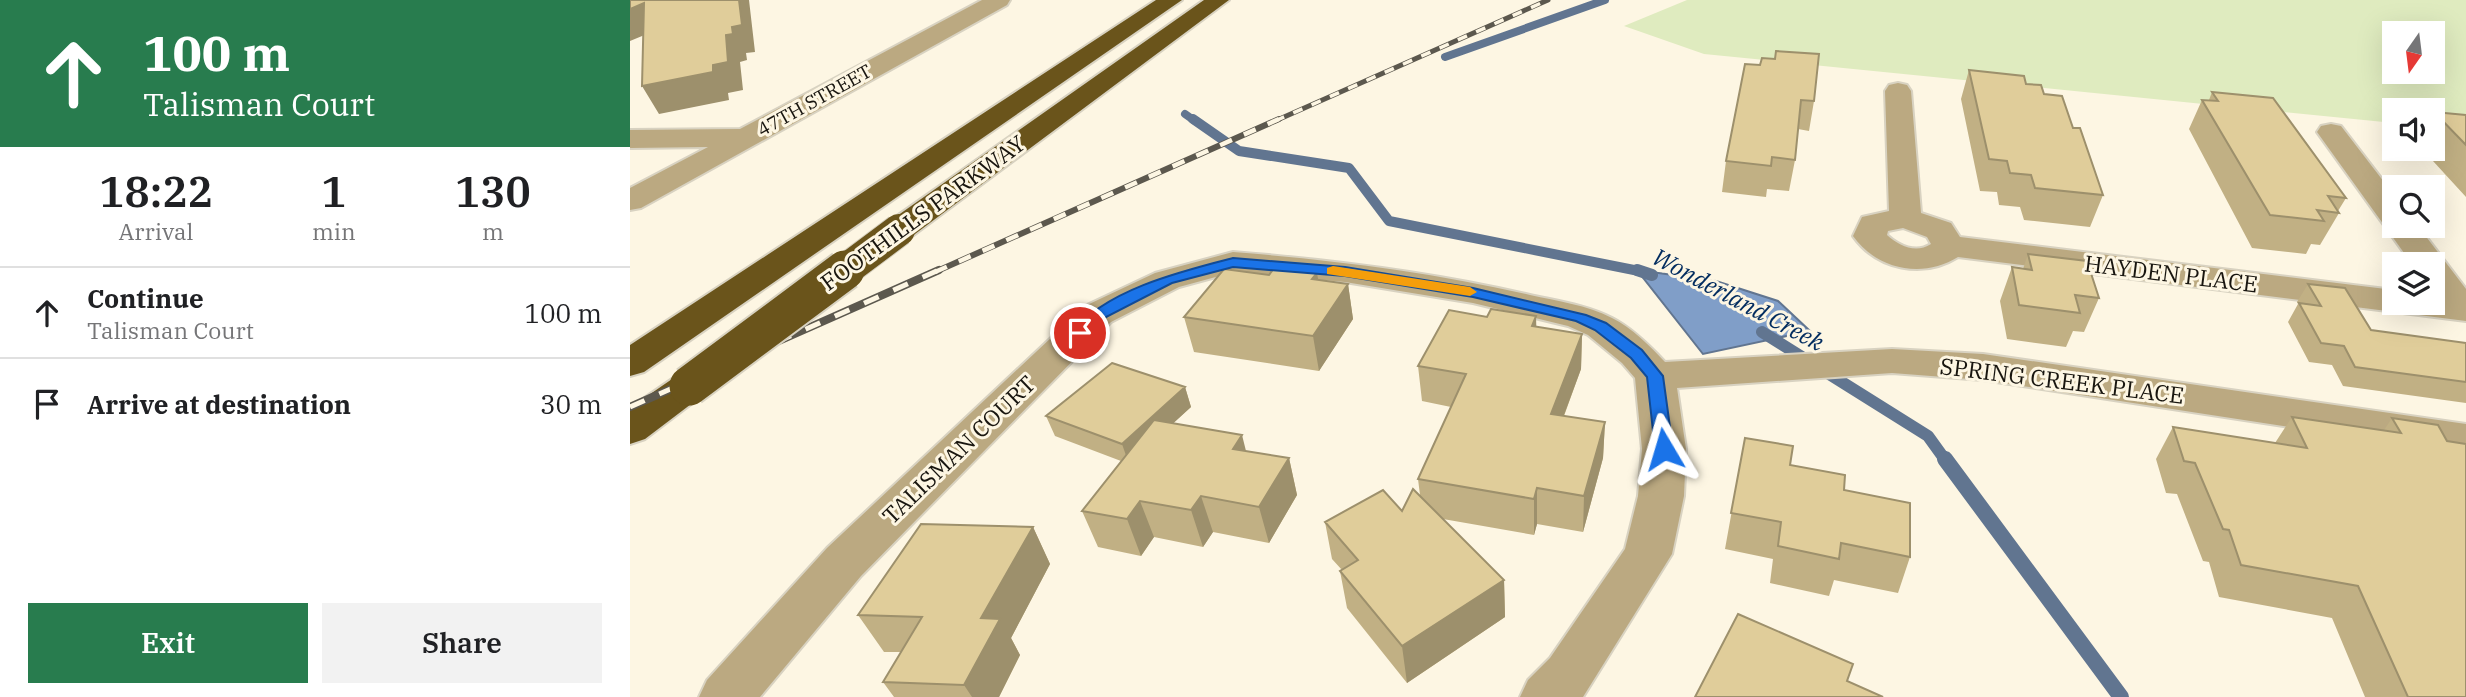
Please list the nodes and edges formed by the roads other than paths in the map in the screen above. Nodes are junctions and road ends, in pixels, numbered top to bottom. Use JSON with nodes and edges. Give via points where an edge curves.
{"nodes":[{"id":1,"x":999,"y":0,"type":"edge"},
{"id":2,"x":1171,"y":0,"type":"edge"},
{"id":3,"x":1218,"y":0,"type":"edge"},
{"id":4,"x":1898,"y":91,"type":"dead end"},
{"id":5,"x":2331,"y":132,"type":"dead end"},
{"id":6,"x":746,"y":138,"type":"junction"},
{"id":7,"x":630,"y":139,"type":"edge"},
{"id":8,"x":2382,"y":200,"type":"edge"},
{"id":9,"x":630,"y":201,"type":"edge"},
{"id":10,"x":2445,"y":284,"type":"edge"},
{"id":11,"x":2382,"y":300,"type":"edge"},
{"id":12,"x":2445,"y":308,"type":"edge"},
{"id":13,"x":2465,"y":310,"type":"edge"},
{"id":14,"x":630,"y":363,"type":"edge"},
{"id":15,"x":1655,"y":376,"type":"junction"},
{"id":16,"x":630,"y":429,"type":"edge"},
{"id":17,"x":2466,"y":439,"type":"edge"},
{"id":18,"x":726,"y":697,"type":"edge"},
{"id":19,"x":1547,"y":697,"type":"edge"}],
"edges":[{"from":1,"to":6,"type":"street","name":"47TH STREET"},
{"from":2,"to":14,"type":"highway","name":"FOOTHILLS PARKWAY"},
{"from":3,"to":16,"type":"highway","name":"FOOTHILLS PARKWAY","bridge":true},
{"from":4,"to":11,"type":"street","name":"HAYDEN PLACE","via":[[1905,218],[1874,224],[1870,236],[1882,249],[1906,258],[1931,258],[1947,246]]},
{"from":5,"to":8,"type":"street"},
{"from":6,"to":7,"type":"street"},
{"from":6,"to":9,"type":"street","name":"47TH STREET"},
{"from":10,"to":13,"type":"street"},
{"from":12,"to":13,"type":"street"},
{"from":15,"to":17,"type":"street","name":"SPRING CREEK PLACE","via":[[1892,361],[1983,368]]},
{"from":15,"to":18,"type":"street","name":"TALISMAN COURT","via":[[1636,354],[1601,327],[1473,292],[1233,262],[1167,280],[1098,314],[844,562]]},
{"from":15,"to":19,"type":"street","via":[[1664,449],[1661,496],[1648,554],[1569,675]]}]}
